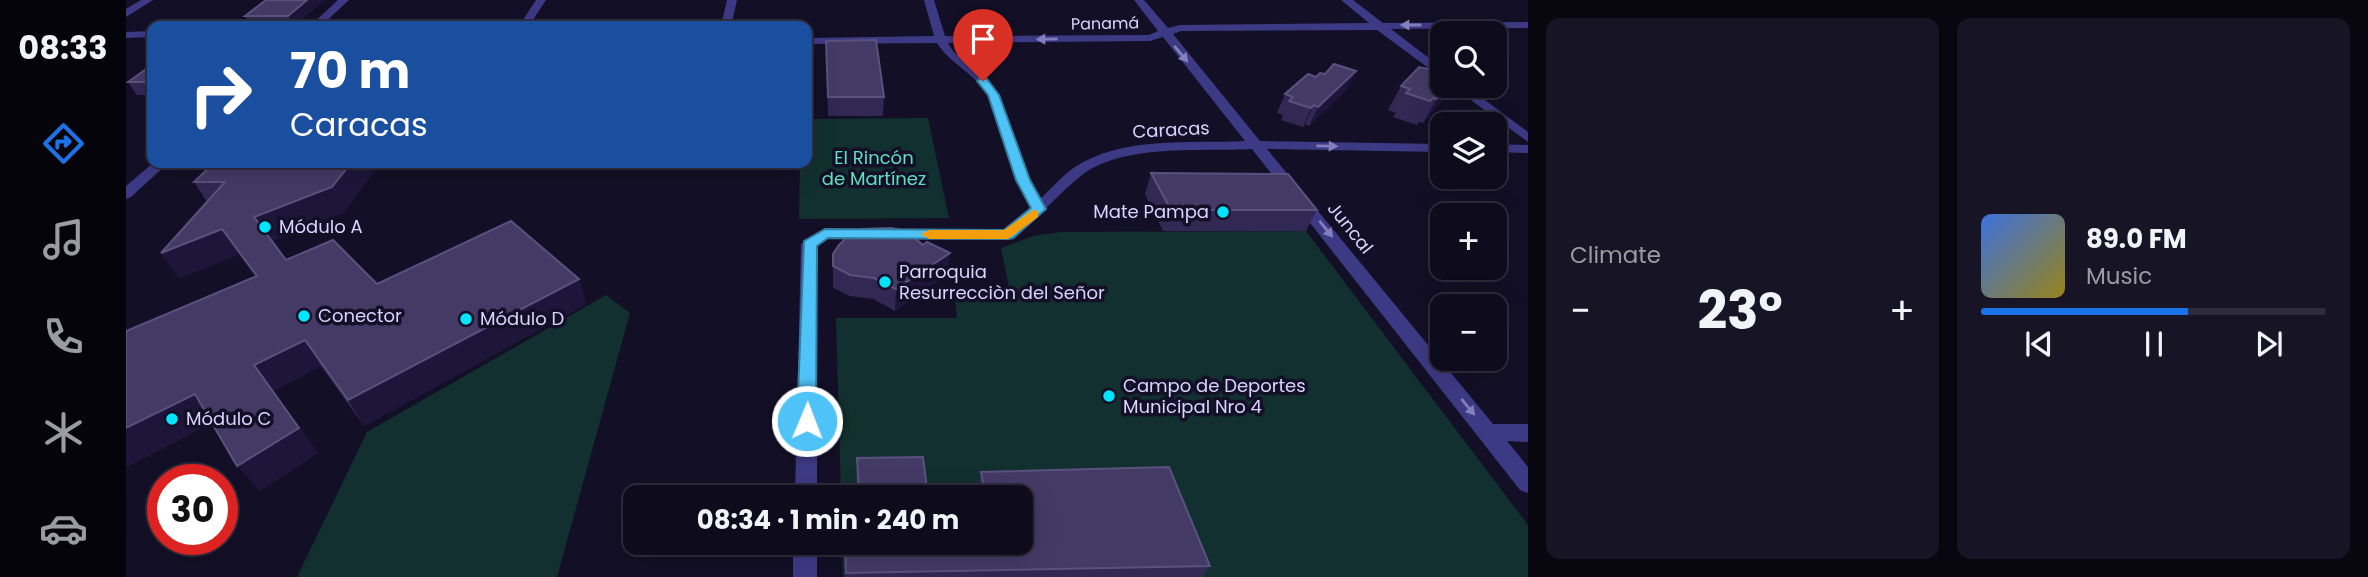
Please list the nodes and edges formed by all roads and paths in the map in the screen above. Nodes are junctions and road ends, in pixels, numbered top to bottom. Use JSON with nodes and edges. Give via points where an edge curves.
{"nodes":[{"id":1,"x":148,"y":0,"type":"edge"},
{"id":2,"x":344,"y":0,"type":"edge"},
{"id":3,"x":541,"y":0,"type":"edge"},
{"id":4,"x":732,"y":0,"type":"edge"},
{"id":5,"x":929,"y":0,"type":"edge"},
{"id":6,"x":1139,"y":0,"type":"edge"},
{"id":7,"x":1346,"y":0,"type":"edge"},
{"id":8,"x":126,"y":14,"type":"edge"},
{"id":9,"x":321,"y":21,"type":"edge"},
{"id":10,"x":527,"y":21,"type":"edge"},
{"id":11,"x":727,"y":21,"type":"edge"},
{"id":12,"x":1378,"y":25,"type":"junction"},
{"id":13,"x":1528,"y":25,"type":"edge"},
{"id":14,"x":1164,"y":33,"type":"junction"},
{"id":15,"x":147,"y":34,"type":"edge"},
{"id":16,"x":126,"y":35,"type":"edge"},
{"id":17,"x":812,"y":41,"type":"edge"},
{"id":18,"x":941,"y":41,"type":"junction"},
{"id":19,"x":1430,"y":65,"type":"edge"},
{"id":20,"x":1474,"y":98,"type":"edge"},
{"id":21,"x":1528,"y":138,"type":"edge"},
{"id":22,"x":1259,"y":145,"type":"junction"},
{"id":23,"x":1430,"y":148,"type":"edge"},
{"id":24,"x":1507,"y":148,"type":"edge"},
{"id":25,"x":1528,"y":149,"type":"edge"},
{"id":26,"x":155,"y":168,"type":"edge"},
{"id":27,"x":126,"y":194,"type":"edge"},
{"id":28,"x":1039,"y":209,"type":"junction"},
{"id":29,"x":1489,"y":432,"type":"junction"},
{"id":30,"x":1528,"y":433,"type":"edge"},
{"id":31,"x":1528,"y":483,"type":"edge"},
{"id":32,"x":806,"y":485,"type":"edge"},
{"id":33,"x":805,"y":555,"type":"edge"},
{"id":34,"x":805,"y":577,"type":"edge"}],
"edges":[{"from":1,"to":8,"type":"street"},
{"from":2,"to":9,"type":"street"},
{"from":3,"to":10,"type":"street"},
{"from":4,"to":11,"type":"street"},
{"from":5,"to":18,"type":"street"},
{"from":6,"to":14,"type":"street","name":"Juncal"},
{"from":7,"to":12,"type":"street"},
{"from":13,"to":12,"type":"street","name":"Panamá","one_way":true},
{"from":12,"to":14,"type":"street","name":"Panamá","via":[[1180,28]]},
{"from":12,"to":19,"type":"street"},
{"from":14,"to":18,"type":"street","name":"Panamá","one_way":true,"via":[[1150,38]]},
{"from":14,"to":22,"type":"street","name":"Juncal","one_way":true},
{"from":15,"to":16,"type":"street"},
{"from":17,"to":18,"type":"street","name":"Panamá"},
{"from":18,"to":28,"type":"street","via":[[993,95],[1023,180]]},
{"from":20,"to":21,"type":"street"},
{"from":22,"to":23,"type":"street","name":"Caracas","one_way":true},
{"from":22,"to":28,"type":"street","name":"Caracas","via":[[1114,153],[1077,172]]},
{"from":22,"to":29,"type":"street","name":"Juncal","one_way":true},
{"from":24,"to":25,"type":"street"},
{"from":26,"to":27,"type":"street"},
{"from":28,"to":32,"type":"street","name":"Caracas","via":[[1008,235],[825,234],[809,244]]},
{"from":29,"to":30,"type":"street"},
{"from":29,"to":31,"type":"street","name":"Juncal"},
{"from":33,"to":34,"type":"street"}]}
